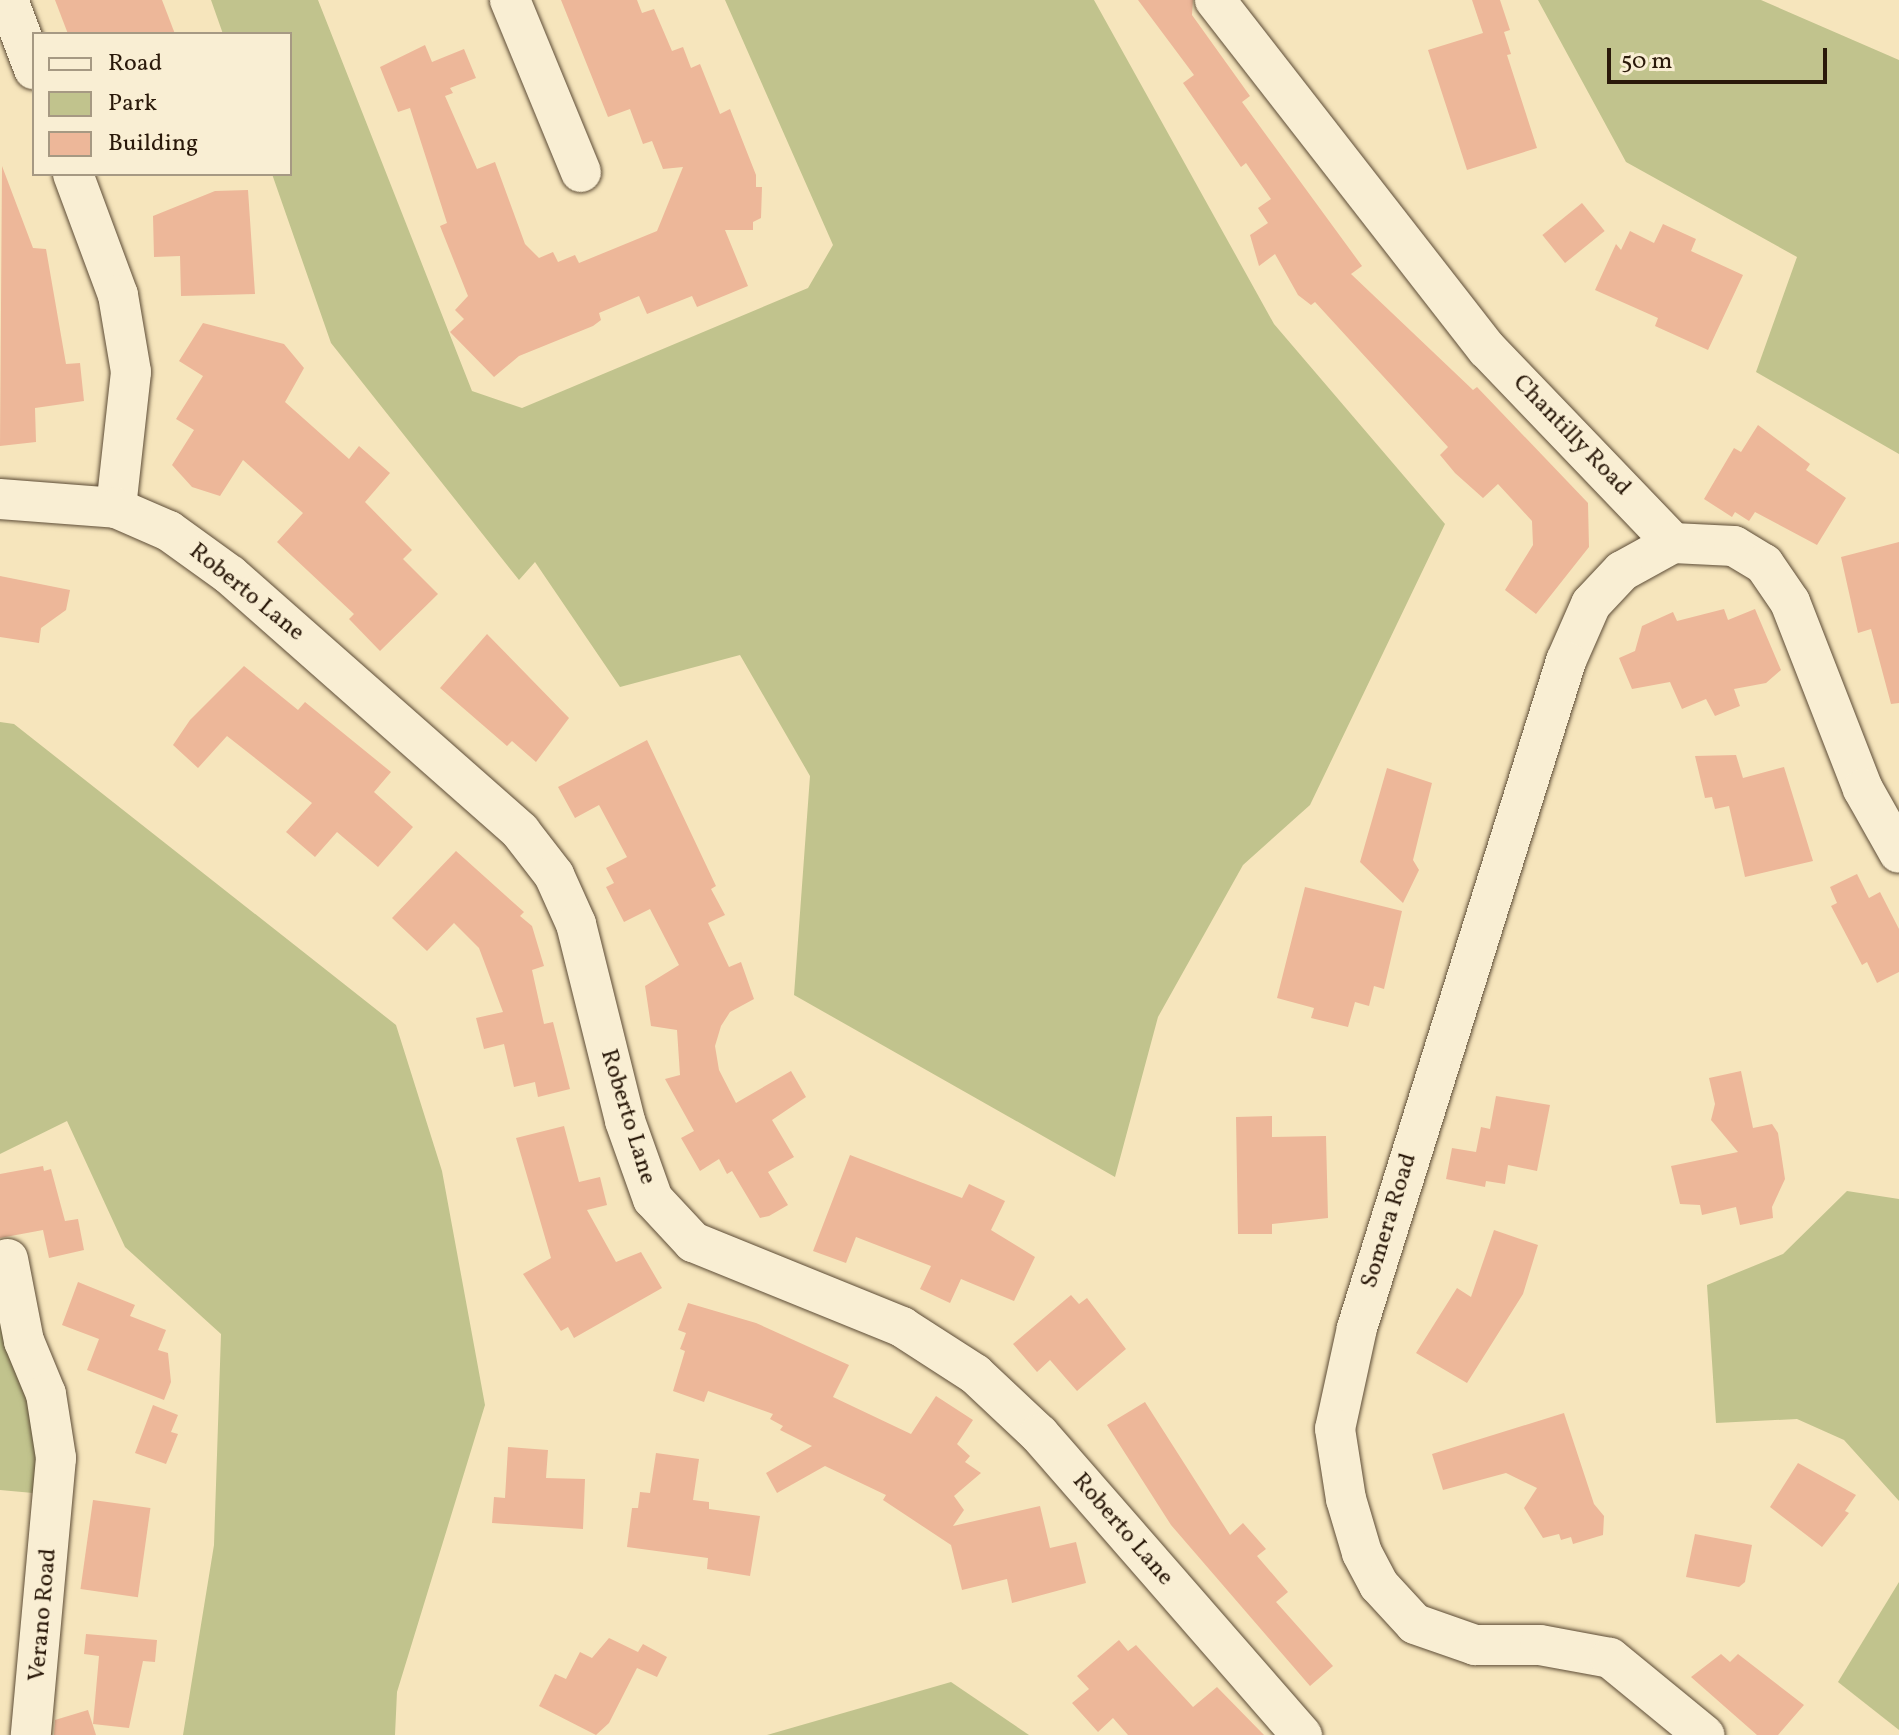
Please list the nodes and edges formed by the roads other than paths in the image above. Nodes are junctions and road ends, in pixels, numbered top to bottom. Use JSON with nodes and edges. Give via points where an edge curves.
{"nodes":[{"id":1,"x":8,"y":0,"type":"edge"},
{"id":2,"x":510,"y":0,"type":"edge"},
{"id":3,"x":1215,"y":0,"type":"edge"},
{"id":4,"x":32,"y":64,"type":"edge"},
{"id":5,"x":581,"y":172,"type":"dead end"},
{"id":6,"x":74,"y":176,"type":"edge"},
{"id":7,"x":0,"y":499,"type":"edge"},
{"id":8,"x":116,"y":508,"type":"junction"},
{"id":9,"x":1673,"y":543,"type":"junction"},
{"id":10,"x":1899,"y":853,"type":"edge"},
{"id":11,"x":8,"y":1259,"type":"dead end"},
{"id":12,"x":31,"y":1735,"type":"edge"},
{"id":13,"x":1302,"y":1735,"type":"edge"},
{"id":14,"x":1704,"y":1735,"type":"edge"}],
"edges":[{"from":1,"to":4,"type":"street"},
{"from":2,"to":5,"type":"street"},
{"from":3,"to":9,"type":"street","name":"Chantilly Road","via":[[1487,349]]},
{"from":6,"to":8,"type":"street","via":[[118,295],[131,372]]},
{"from":7,"to":8,"type":"street","name":"Roberto Lane"},
{"from":8,"to":13,"type":"street","name":"Roberto Lane","via":[[169,531],[230,575],[529,842],[554,875],[576,924],[625,1121],[653,1199],[693,1242],[902,1327],[975,1374],[1039,1434]]},
{"from":9,"to":10,"type":"street","via":[[1734,546],[1764,564],[1790,602],[1863,789]]},
{"from":9,"to":14,"type":"street","name":"Somera Road","via":[[1622,571],[1591,604],[1566,661],[1357,1328],[1335,1429],[1346,1499],[1362,1553],[1379,1585],[1415,1624],[1475,1645],[1540,1645],[1610,1658]]},
{"from":11,"to":12,"type":"street","name":"Verano Road","via":[[24,1341],[46,1394],[56,1458]]}]}
